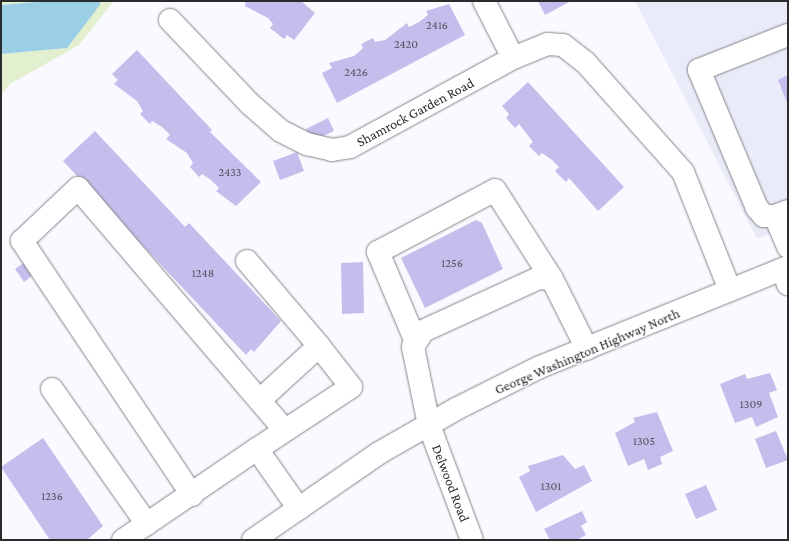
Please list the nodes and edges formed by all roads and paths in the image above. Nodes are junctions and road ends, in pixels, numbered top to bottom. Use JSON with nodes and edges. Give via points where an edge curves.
{"nodes":[{"id":1,"x":484,"y":1,"type":"edge"},
{"id":2,"x":170,"y":20,"type":"dead end"},
{"id":3,"x":788,"y":35,"type":"edge"},
{"id":4,"x":513,"y":58,"type":"junction"},
{"id":5,"x":782,"y":214,"type":"edge"},
{"id":6,"x":788,"y":247,"type":"edge"},
{"id":7,"x":247,"y":262,"type":"dead end"},
{"id":8,"x":786,"y":274,"type":"edge"},
{"id":9,"x":552,"y":279,"type":"junction"},
{"id":10,"x":730,"y":290,"type":"junction"},
{"id":11,"x":416,"y":342,"type":"junction"},
{"id":12,"x":319,"y":346,"type":"junction"},
{"id":13,"x":587,"y":349,"type":"junction"},
{"id":14,"x":52,"y":389,"type":"dead end"},
{"id":15,"x":260,"y":400,"type":"junction"},
{"id":16,"x":429,"y":425,"type":"junction"},
{"id":17,"x":285,"y":430,"type":"junction"},
{"id":18,"x":257,"y":449,"type":"junction"},
{"id":19,"x":192,"y":495,"type":"junction"},
{"id":20,"x":299,"y":509,"type":"junction"},
{"id":21,"x":136,"y":534,"type":"edge"},
{"id":22,"x":253,"y":540,"type":"edge"},
{"id":23,"x":472,"y":540,"type":"edge"}],
"edges":[{"from":1,"to":4,"type":"street"},
{"from":2,"to":4,"type":"street","name":"Shamrock Garden Road","via":[[250,104],[281,131],[307,144],[332,150],[350,147]]},
{"from":3,"to":5,"type":"street","via":[[699,70],[757,208],[764,216]]},
{"from":4,"to":10,"type":"street","name":"Shamrock Garden Road","via":[[547,44],[563,45],[590,68],[683,172]]},
{"from":5,"to":6,"type":"street"},
{"from":7,"to":12,"type":"street"},
{"from":8,"to":10,"type":"street","name":"George Washington Highway North"},
{"from":9,"to":11,"type":"street","via":[[539,278],[423,331]]},
{"from":9,"to":11,"type":"street","via":[[495,190],[378,252]]},
{"from":9,"to":13,"type":"street"},
{"from":10,"to":13,"type":"street","name":"George Washington Highway North"},
{"from":11,"to":16,"type":"street","name":"Delwood Road","via":[[413,347]]},
{"from":12,"to":15,"type":"street"},
{"from":12,"to":17,"type":"street","via":[[351,387]]},
{"from":13,"to":16,"type":"street","name":"George Washington Highway North","via":[[540,367]]},
{"from":14,"to":21,"type":"street"},
{"from":15,"to":17,"type":"street"},
{"from":15,"to":19,"type":"street","via":[[78,188],[22,241]]},
{"from":16,"to":20,"type":"street","name":"George Washington Highway North","via":[[379,453]]},
{"from":16,"to":23,"type":"street","name":"Delwood Road"},
{"from":17,"to":18,"type":"street"},
{"from":18,"to":19,"type":"street"},
{"from":18,"to":20,"type":"street"},
{"from":19,"to":21,"type":"street"},
{"from":20,"to":22,"type":"street","name":"George Washington Highway North"}]}
